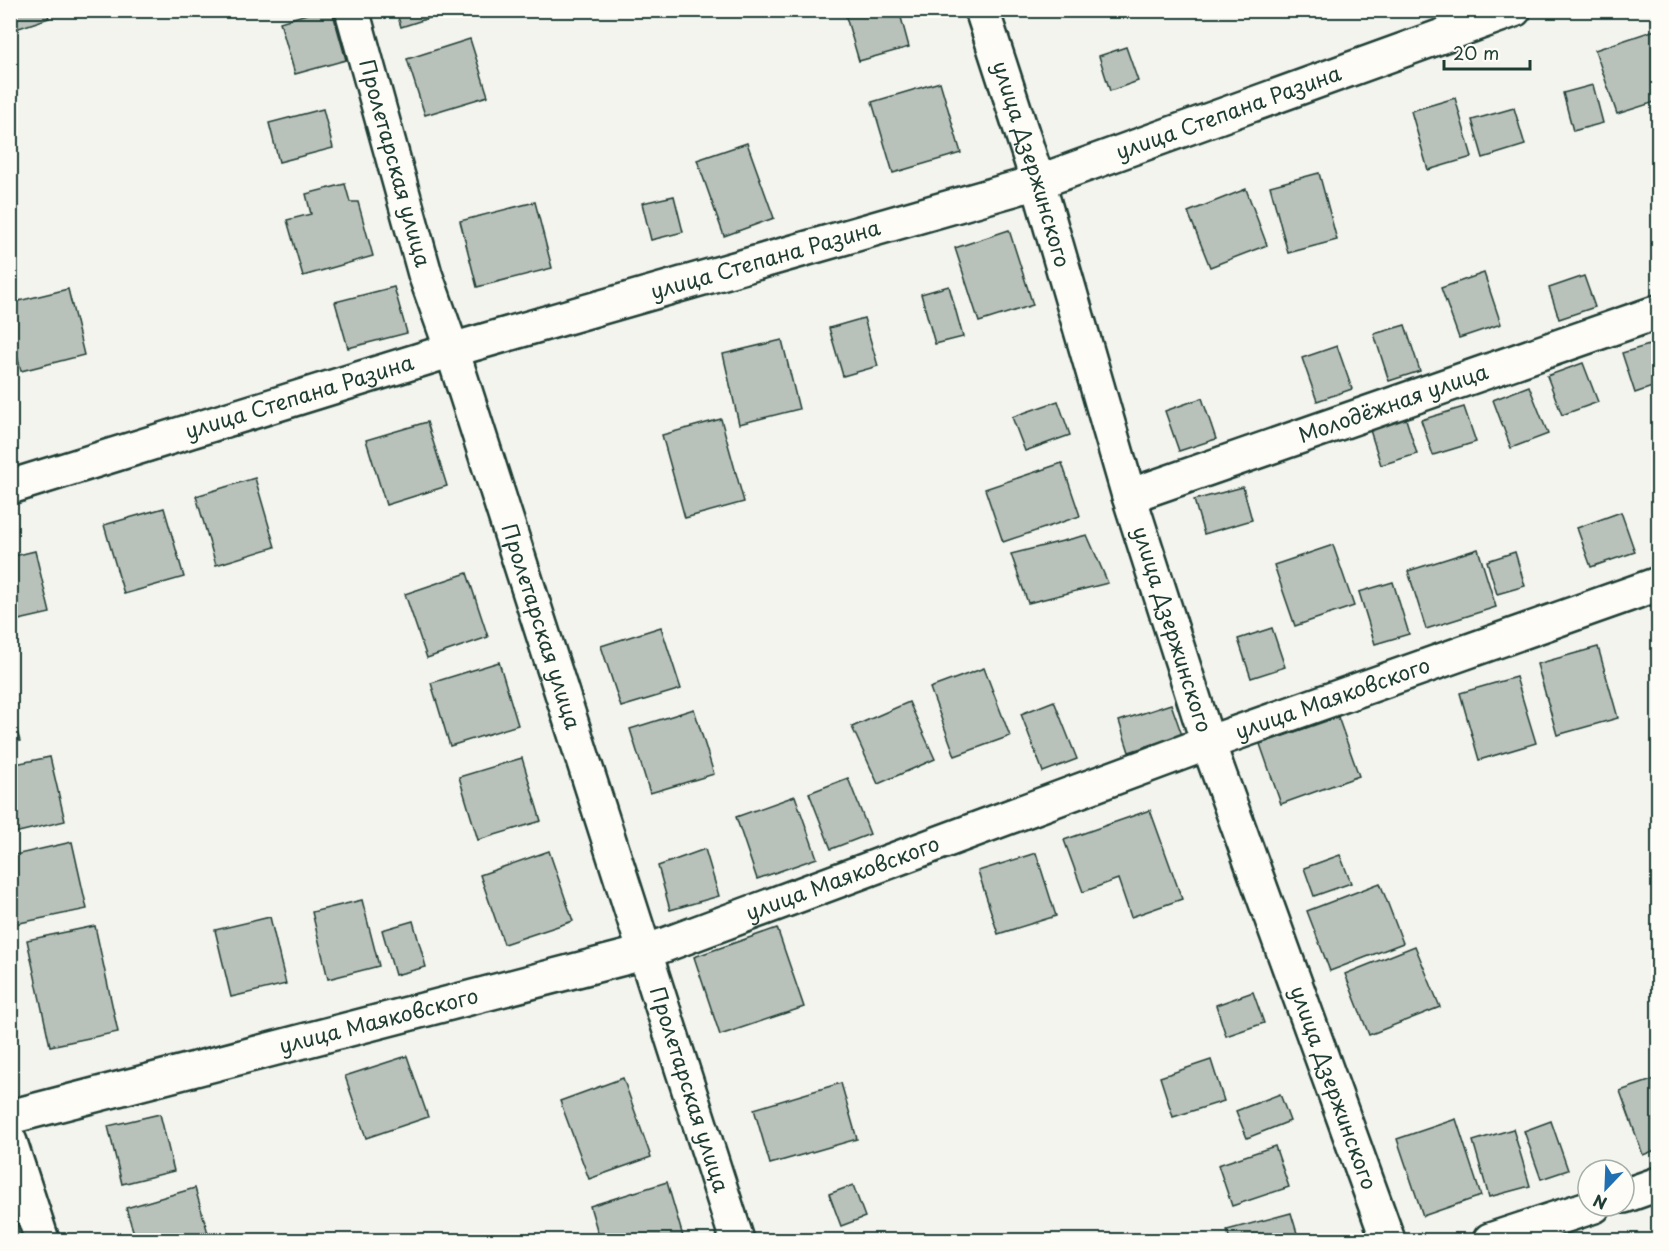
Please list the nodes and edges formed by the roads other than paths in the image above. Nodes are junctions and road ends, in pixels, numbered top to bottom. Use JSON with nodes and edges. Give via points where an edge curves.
{"nodes":[{"id":1,"x":352,"y":10,"type":"edge"},
{"id":2,"x":982,"y":10,"type":"edge"},
{"id":3,"x":1514,"y":10,"type":"edge"},
{"id":4,"x":1038,"y":182,"type":"junction"},
{"id":5,"x":1659,"y":312,"type":"edge"},
{"id":6,"x":452,"y":350,"type":"junction"},
{"id":7,"x":10,"y":487,"type":"edge"},
{"id":8,"x":1129,"y":496,"type":"junction"},
{"id":9,"x":1659,"y":584,"type":"edge"},
{"id":10,"x":1208,"y":743,"type":"junction"},
{"id":11,"x":643,"y":953,"type":"junction"},
{"id":12,"x":10,"y":1117,"type":"edge"},
{"id":13,"x":10,"y":1142,"type":"edge"},
{"id":14,"x":1659,"y":1184,"type":"edge"},
{"id":15,"x":1636,"y":1192,"type":"edge"},
{"id":16,"x":1576,"y":1212,"type":"edge"},
{"id":17,"x":42,"y":1240,"type":"edge"},
{"id":18,"x":736,"y":1240,"type":"edge"},
{"id":19,"x":1388,"y":1240,"type":"edge"},
{"id":20,"x":1491,"y":1240,"type":"edge"}],
"edges":[{"from":1,"to":6,"type":"street","name":"Пролетарская улица","via":[[425,274]]},
{"from":2,"to":4,"type":"street","name":"улица Дзержинского"},
{"from":3,"to":4,"type":"street","name":"улица Степана Разина"},
{"from":4,"to":6,"type":"street","name":"улица Степана Разина"},
{"from":4,"to":8,"type":"street","name":"улица Дзержинского"},
{"from":5,"to":8,"type":"street","name":"Молодёжная улица"},
{"from":6,"to":7,"type":"street","name":"улица Степана Разина"},
{"from":6,"to":11,"type":"street","name":"Пролетарская улица"},
{"from":8,"to":10,"type":"street","name":"улица Дзержинского"},
{"from":9,"to":10,"type":"street","name":"улица Маяковского"},
{"from":10,"to":11,"type":"street","name":"улица Маяковского"},
{"from":10,"to":19,"type":"street","name":"улица Дзержинского"},
{"from":11,"to":12,"type":"street","name":"улица Маяковского"},
{"from":11,"to":18,"type":"street","name":"Пролетарская улица"},
{"from":13,"to":17,"type":"street"},
{"from":14,"to":15,"type":"street"},
{"from":16,"to":20,"type":"street"}]}
